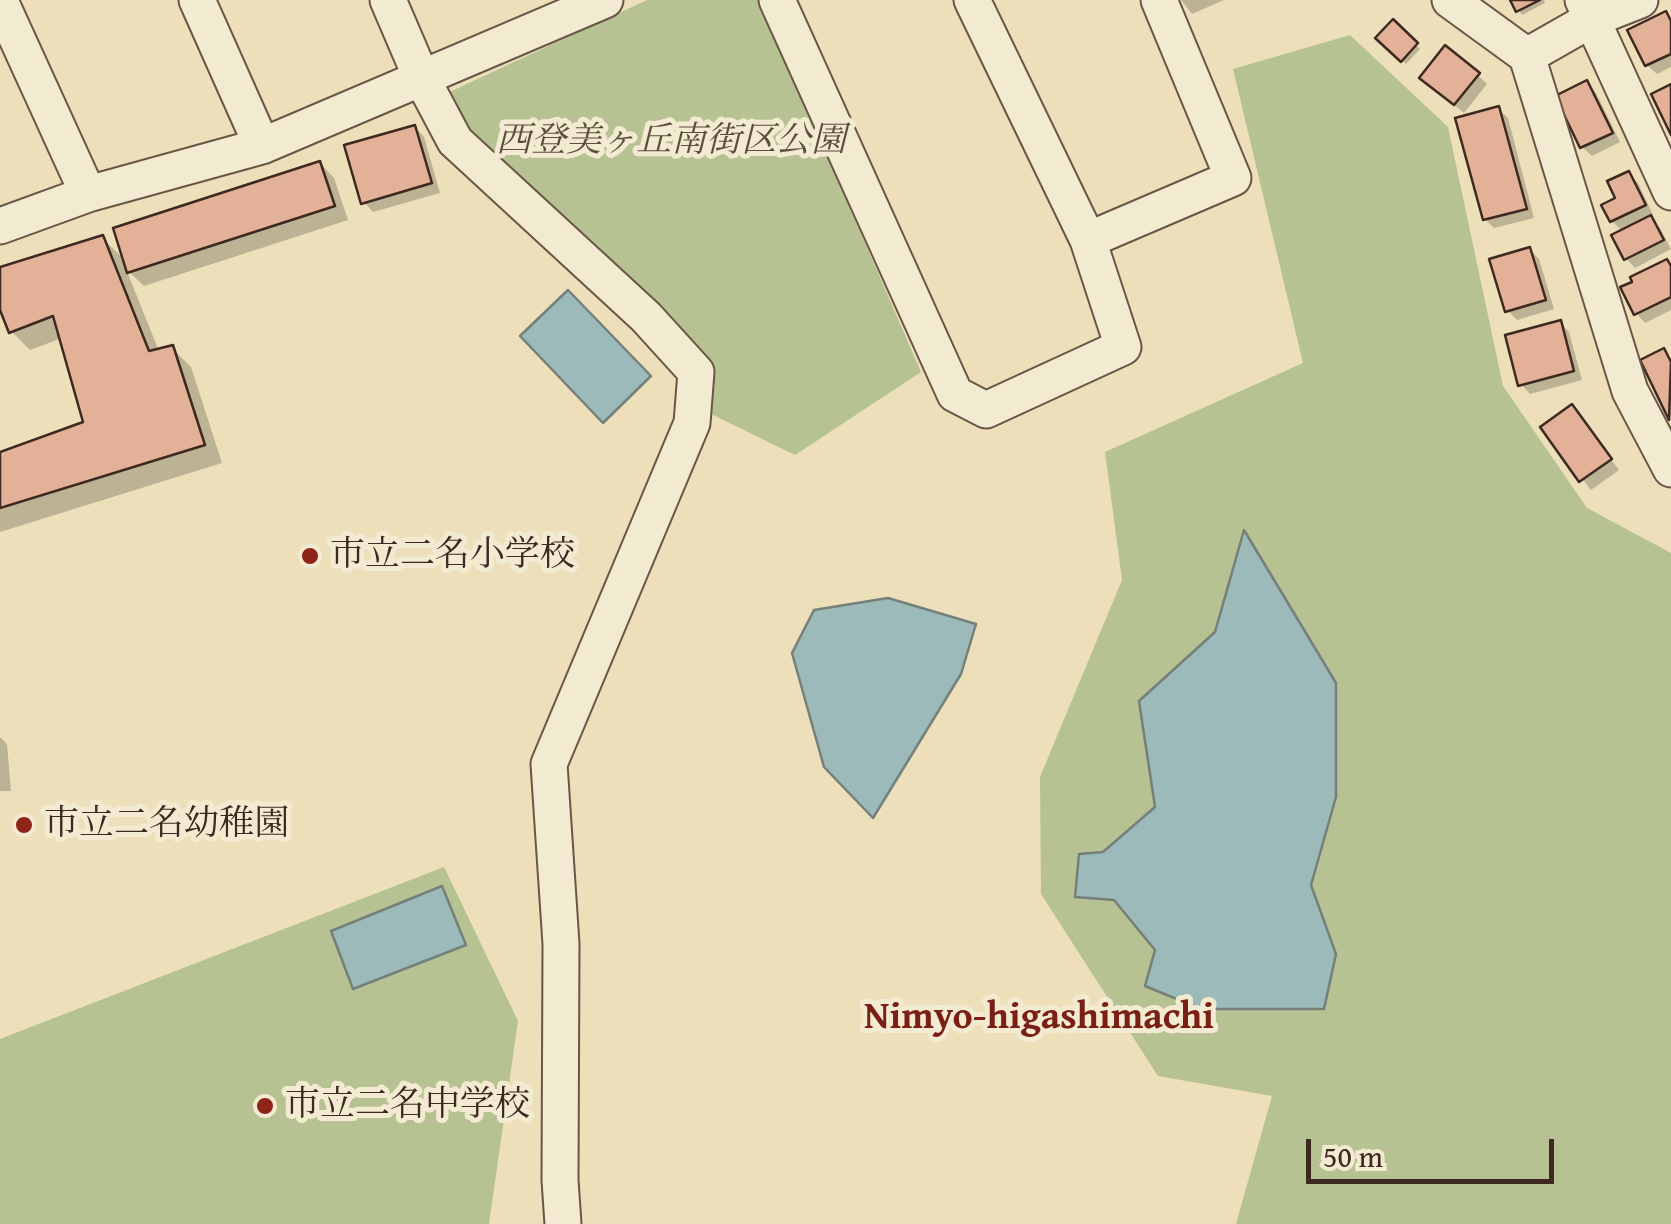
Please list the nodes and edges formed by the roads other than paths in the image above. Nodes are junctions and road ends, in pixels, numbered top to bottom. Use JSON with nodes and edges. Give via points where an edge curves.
{"nodes":[{"id":1,"x":0,"y":0,"type":"edge"},
{"id":2,"x":197,"y":0,"type":"edge"},
{"id":3,"x":388,"y":0,"type":"edge"},
{"id":4,"x":777,"y":0,"type":"edge"},
{"id":5,"x":972,"y":0,"type":"edge"},
{"id":6,"x":1159,"y":0,"type":"edge"},
{"id":7,"x":1450,"y":0,"type":"edge"},
{"id":8,"x":1640,"y":0,"type":"edge"},
{"id":9,"x":590,"y":3,"type":"edge"},
{"id":10,"x":1588,"y":9,"type":"edge"},
{"id":11,"x":1528,"y":56,"type":"junction"},
{"id":12,"x":422,"y":77,"type":"junction"},
{"id":13,"x":262,"y":146,"type":"junction"},
{"id":14,"x":1671,"y":192,"type":"edge"},
{"id":15,"x":88,"y":194,"type":"junction"},
{"id":16,"x":0,"y":226,"type":"edge"},
{"id":17,"x":1088,"y":240,"type":"junction"},
{"id":18,"x":1671,"y":469,"type":"edge"},
{"id":19,"x":563,"y":1224,"type":"edge"}],
"edges":[{"from":1,"to":15,"type":"street"},
{"from":2,"to":13,"type":"street"},
{"from":3,"to":12,"type":"street"},
{"from":4,"to":17,"type":"street","via":[[955,394],[986,410],[1123,347]]},
{"from":5,"to":17,"type":"street"},
{"from":6,"to":17,"type":"street","via":[[1233,178]]},
{"from":7,"to":11,"type":"street"},
{"from":8,"to":10,"type":"street"},
{"from":9,"to":12,"type":"street"},
{"from":10,"to":11,"type":"street"},
{"from":10,"to":14,"type":"street"},
{"from":11,"to":18,"type":"street","via":[[1630,391]]},
{"from":12,"to":13,"type":"street"},
{"from":12,"to":19,"type":"street","via":[[455,141],[646,317],[696,372],[692,424],[549,764],[561,944]]},
{"from":13,"to":15,"type":"street"},
{"from":15,"to":16,"type":"street"}]}
